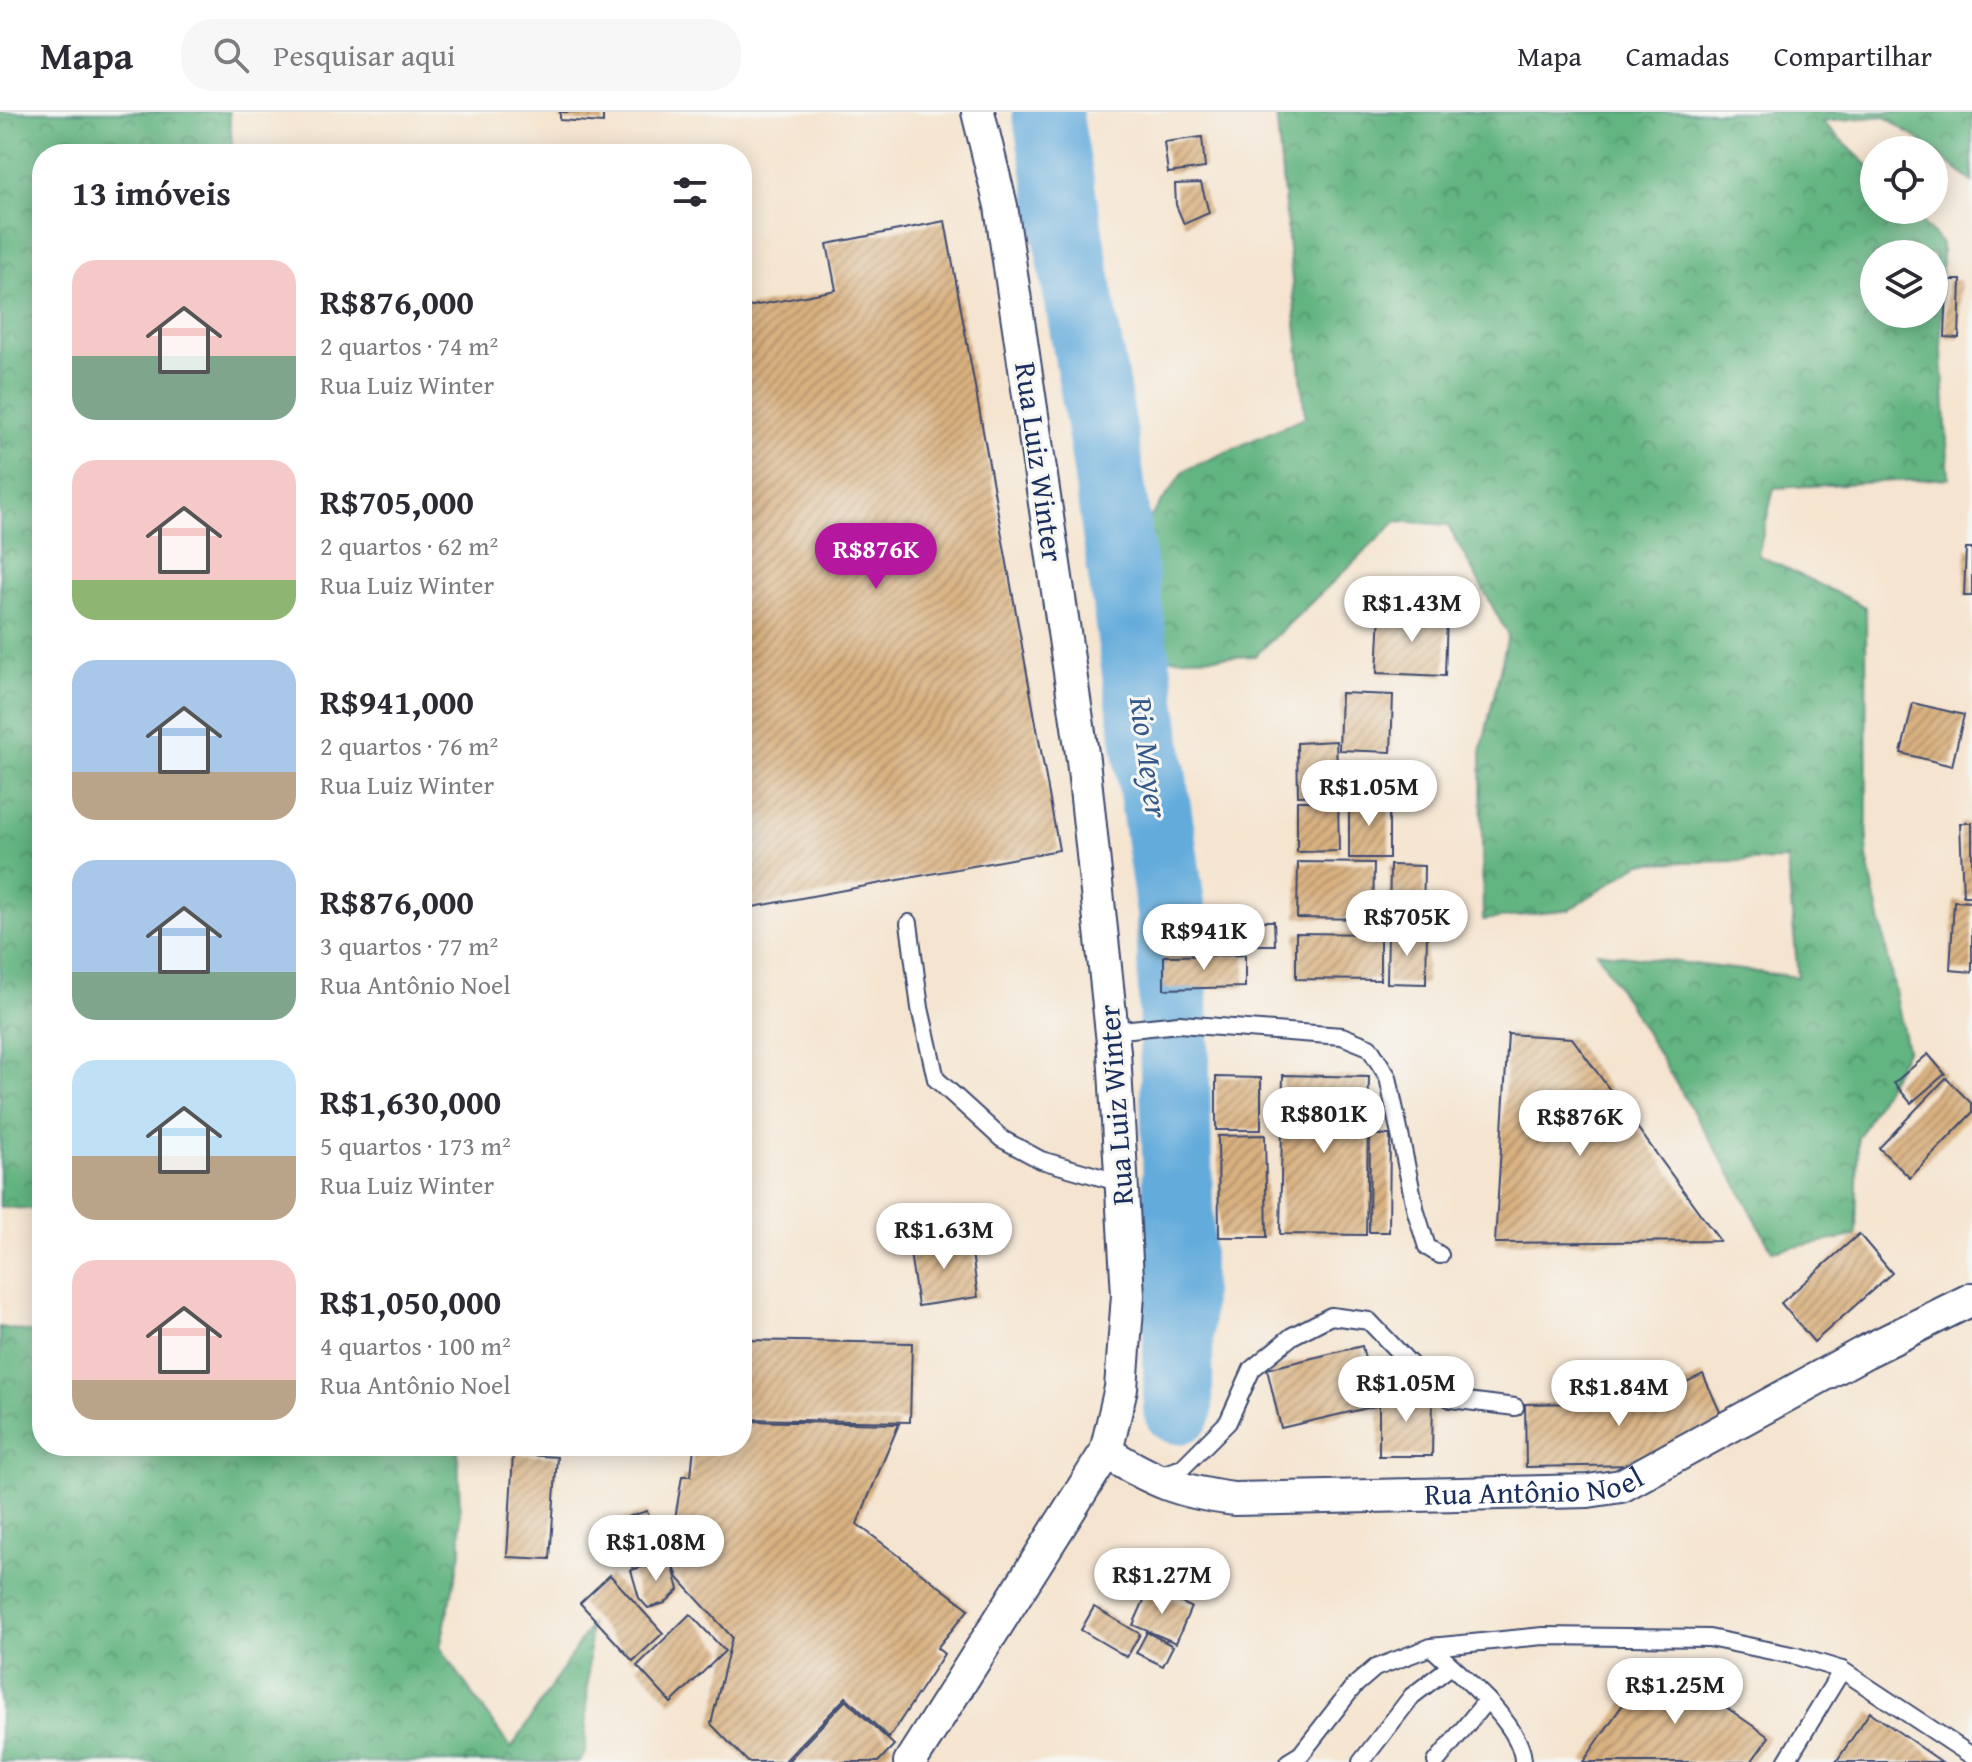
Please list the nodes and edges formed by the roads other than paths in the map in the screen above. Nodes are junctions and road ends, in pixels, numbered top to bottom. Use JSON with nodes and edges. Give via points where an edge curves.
{"nodes":[{"id":1,"x":978,"y":112,"type":"edge"},
{"id":2,"x":909,"y":923,"type":"dead end"},
{"id":3,"x":1114,"y":1031,"type":"junction"},
{"id":4,"x":1121,"y":1183,"type":"junction"},
{"id":5,"x":1440,"y":1255,"type":"dead end"},
{"id":6,"x":1972,"y":1299,"type":"edge"},
{"id":7,"x":1515,"y":1407,"type":"dead end"},
{"id":8,"x":1106,"y":1452,"type":"junction"},
{"id":9,"x":1149,"y":1479,"type":"junction"},
{"id":10,"x":1431,"y":1647,"type":"junction"},
{"id":11,"x":1451,"y":1666,"type":"junction"},
{"id":12,"x":1842,"y":1670,"type":"junction"},
{"id":13,"x":1487,"y":1700,"type":"junction"},
{"id":14,"x":1972,"y":1756,"type":"edge"},
{"id":15,"x":910,"y":1762,"type":"edge"},
{"id":16,"x":1288,"y":1762,"type":"edge"},
{"id":17,"x":1361,"y":1762,"type":"edge"},
{"id":18,"x":1436,"y":1762,"type":"edge"},
{"id":19,"x":1523,"y":1762,"type":"edge"},
{"id":20,"x":1786,"y":1762,"type":"edge"}],
"edges":[{"from":1,"to":3,"type":"street","name":"Rua Luiz Winter","via":[[1001,206],[1078,728]]},
{"from":2,"to":4,"type":"lane","via":[[936,1079],[1002,1139],[1041,1160]]},
{"from":3,"to":4,"type":"street","name":"Rua Luiz Winter"},
{"from":3,"to":5,"type":"lane","via":[[1179,1024],[1342,1036],[1369,1047],[1388,1077],[1427,1247]]},
{"from":4,"to":8,"type":"street","name":"Rua Luiz Winter","via":[[1128,1295],[1121,1388]]},
{"from":6,"to":9,"type":"street","name":"Rua Antônio Noel","via":[[1621,1486],[1282,1500],[1194,1494]]},
{"from":7,"to":9,"type":"lane","via":[[1451,1399],[1431,1386],[1369,1321],[1331,1316],[1292,1336],[1252,1369],[1228,1422],[1182,1468]]},
{"from":8,"to":9,"type":"street","name":"Rua Antônio Noel"},
{"from":8,"to":15,"type":"street","name":"Rua Luiz Winter"},
{"from":10,"to":11,"type":"lane"},
{"from":10,"to":12,"type":"lane","via":[[1543,1636],[1709,1638]]},
{"from":10,"to":16,"type":"lane","via":[[1375,1668],[1354,1686],[1301,1754]]},
{"from":11,"to":13,"type":"lane"},
{"from":11,"to":17,"type":"lane","via":[[1412,1696]]},
{"from":12,"to":14,"type":"lane"},
{"from":12,"to":20,"type":"lane"},
{"from":13,"to":18,"type":"lane"},
{"from":13,"to":19,"type":"lane","via":[[1520,1741]]}]}
